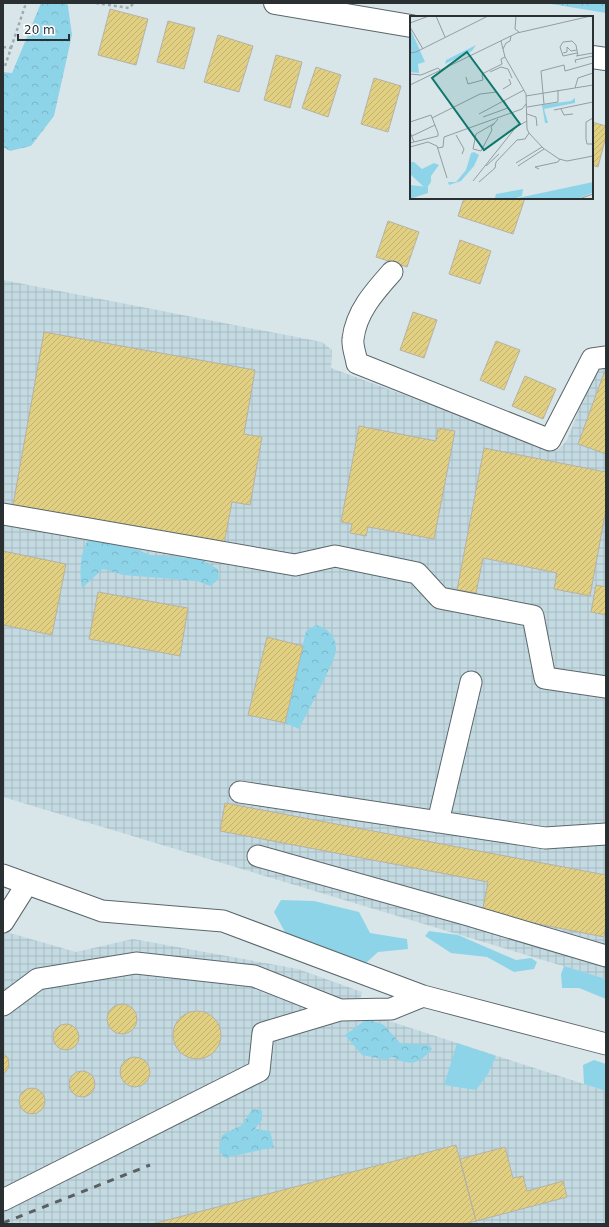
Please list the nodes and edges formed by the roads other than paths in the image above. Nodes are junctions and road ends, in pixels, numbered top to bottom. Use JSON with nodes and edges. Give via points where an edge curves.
{"nodes":[{"id":1,"x":275,"y":3,"type":"edge"},
{"id":2,"x":410,"y":26,"type":"edge"},
{"id":3,"x":593,"y":57,"type":"edge"},
{"id":4,"x":606,"y":59,"type":"edge"},
{"id":5,"x":392,"y":272,"type":"dead end"},
{"id":6,"x":606,"y":357,"type":"edge"},
{"id":7,"x":3,"y":514,"type":"edge"},
{"id":8,"x":471,"y":682,"type":"dead end"},
{"id":9,"x":606,"y":687,"type":"edge"},
{"id":10,"x":240,"y":792,"type":"dead end"},
{"id":11,"x":438,"y":822,"type":"junction"},
{"id":12,"x":606,"y":834,"type":"edge"},
{"id":13,"x":258,"y":856,"type":"dead end"},
{"id":14,"x":3,"y":875,"type":"edge"},
{"id":15,"x":27,"y":884,"type":"junction"},
{"id":16,"x":3,"y":922,"type":"edge"},
{"id":17,"x":606,"y":956,"type":"edge"},
{"id":18,"x":423,"y":996,"type":"junction"},
{"id":19,"x":3,"y":1005,"type":"edge"},
{"id":20,"x":340,"y":1010,"type":"junction"},
{"id":21,"x":606,"y":1044,"type":"edge"},
{"id":22,"x":3,"y":1200,"type":"edge"}],
"edges":[{"from":1,"to":2,"type":"highway"},
{"from":3,"to":4,"type":"highway"},
{"from":5,"to":6,"type":"street","via":[[375,290],[361,312],[352,340],[357,363],[392,378],[550,440],[592,359]]},
{"from":7,"to":9,"type":"street","via":[[295,565],[335,556],[417,573],[440,598],[533,616],[546,678]]},
{"from":8,"to":11,"type":"street"},
{"from":10,"to":11,"type":"street"},
{"from":11,"to":12,"type":"street","via":[[545,838]]},
{"from":13,"to":17,"type":"street"},
{"from":14,"to":15,"type":"street"},
{"from":15,"to":16,"type":"street"},
{"from":15,"to":18,"type":"street","via":[[102,911],[223,921]]},
{"from":18,"to":20,"type":"street","via":[[391,1009]]},
{"from":18,"to":21,"type":"street"},
{"from":19,"to":20,"type":"street","via":[[38,979],[136,963],[254,976]]},
{"from":20,"to":22,"type":"street","via":[[263,1033],[259,1071]]}]}
